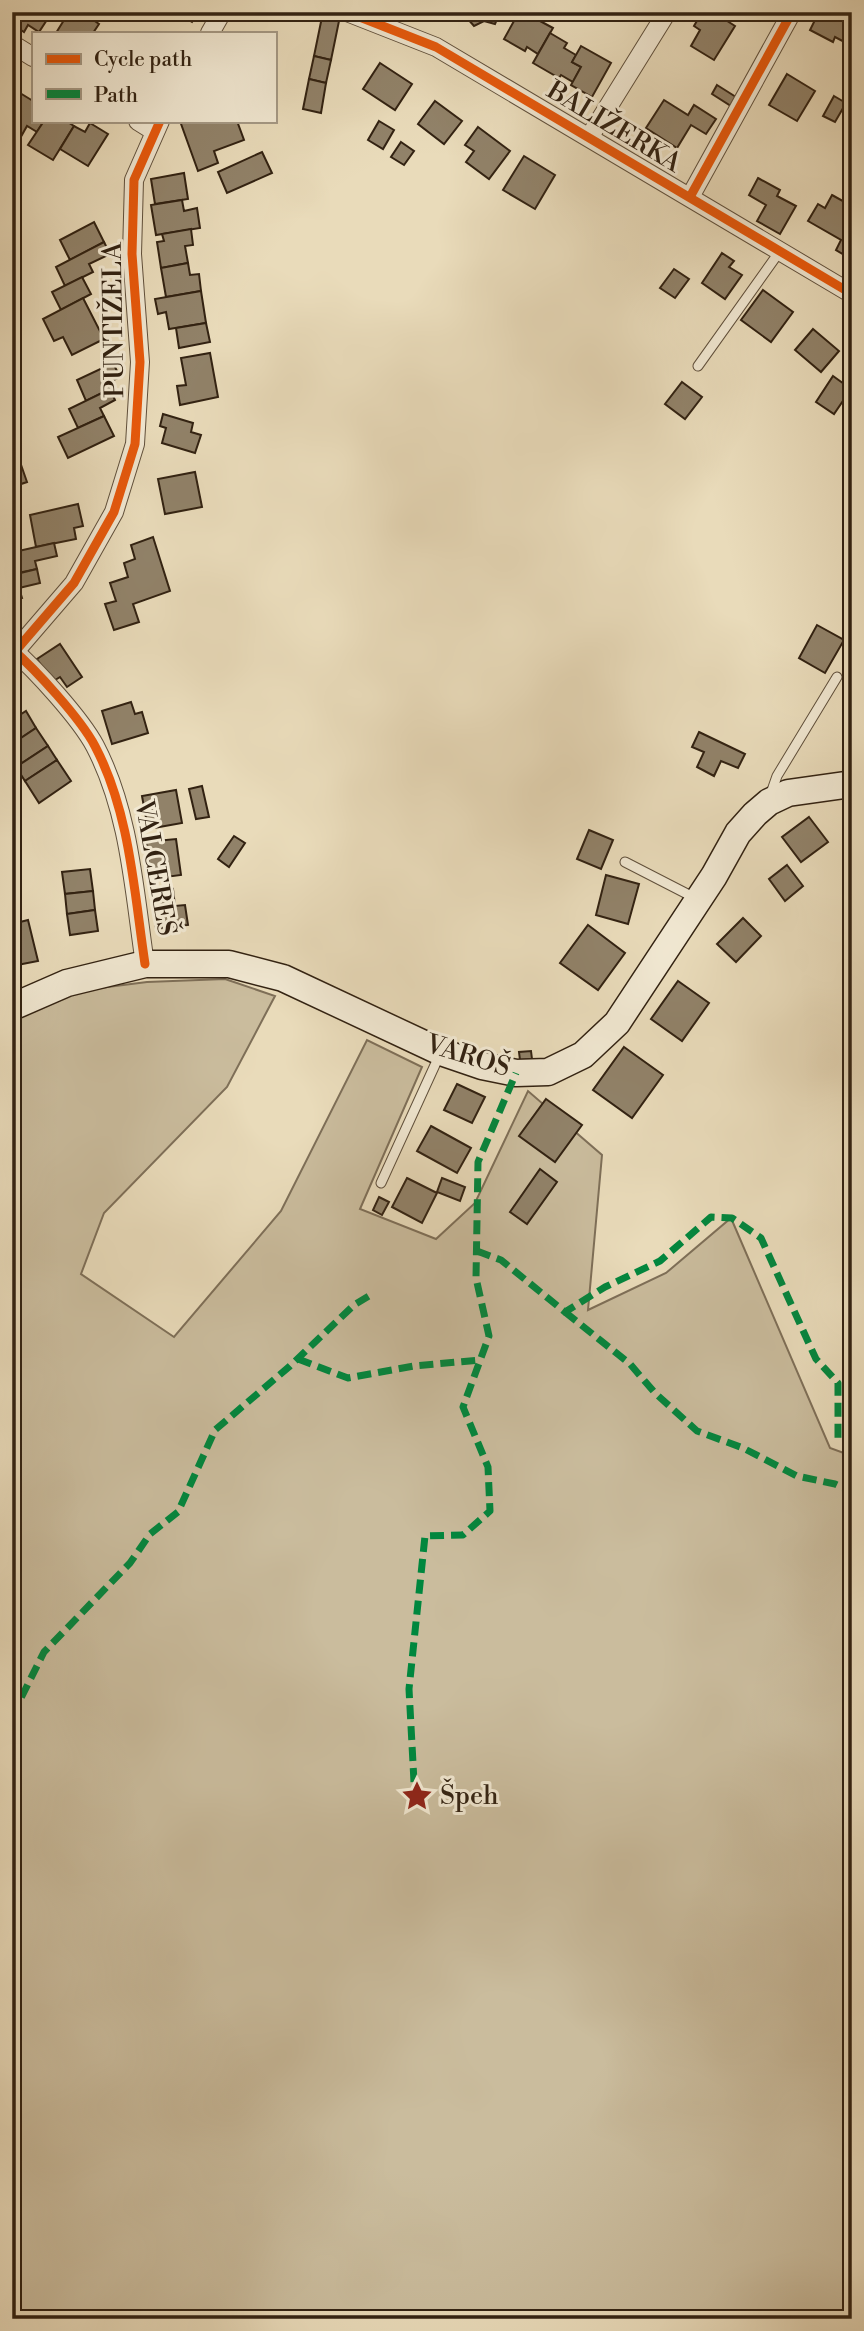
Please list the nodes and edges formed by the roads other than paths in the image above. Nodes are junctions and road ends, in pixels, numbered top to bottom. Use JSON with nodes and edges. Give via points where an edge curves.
{"nodes":[{"id":1,"x":222,"y":12,"type":"edge"},
{"id":2,"x":347,"y":12,"type":"edge"},
{"id":3,"x":667,"y":12,"type":"edge"},
{"id":4,"x":792,"y":12,"type":"edge"},
{"id":5,"x":211,"y":32,"type":"edge"},
{"id":6,"x":12,"y":44,"type":"edge"},
{"id":7,"x":32,"y":56,"type":"edge"},
{"id":8,"x":157,"y":126,"type":"edge"},
{"id":9,"x":590,"y":136,"type":"junction"},
{"id":10,"x":690,"y":197,"type":"junction"},
{"id":11,"x":780,"y":251,"type":"junction"},
{"id":12,"x":852,"y":294,"type":"edge"},
{"id":13,"x":698,"y":366,"type":"dead end"},
{"id":14,"x":13,"y":652,"type":"edge"},
{"id":15,"x":837,"y":677,"type":"dead end"},
{"id":16,"x":852,"y":784,"type":"edge"},
{"id":17,"x":769,"y":802,"type":"junction"},
{"id":18,"x":625,"y":862,"type":"dead end"},
{"id":19,"x":698,"y":900,"type":"junction"},
{"id":20,"x":145,"y":964,"type":"junction"},
{"id":21,"x":12,"y":1007,"type":"edge"},
{"id":22,"x":441,"y":1052,"type":"junction"},
{"id":23,"x":381,"y":1183,"type":"dead end"}],
"edges":[{"from":1,"to":5,"type":"street"},
{"from":2,"to":9,"type":"street","name":"BALIŽERKA","via":[[436,47]]},
{"from":3,"to":9,"type":"street"},
{"from":4,"to":10,"type":"street"},
{"from":6,"to":7,"type":"street"},
{"from":8,"to":14,"type":"street","name":"PUNTIŽELA","via":[[134,180],[132,254],[140,362],[135,444],[114,512],[74,583]]},
{"from":9,"to":10,"type":"street","name":"BALIŽERKA"},
{"from":10,"to":11,"type":"street","name":"BALIŽERKA"},
{"from":11,"to":12,"type":"street","name":"BALIŽERKA"},
{"from":11,"to":13,"type":"lane"},
{"from":14,"to":20,"type":"street","name":"VALCEREŠ","via":[[95,745],[126,833]]},
{"from":15,"to":17,"type":"lane","via":[[777,776]]},
{"from":16,"to":17,"type":"main road","name":"VAROŠ","via":[[788,793]]},
{"from":17,"to":19,"type":"main road","name":"VAROŠ","via":[[738,833]]},
{"from":18,"to":19,"type":"lane"},
{"from":19,"to":22,"type":"main road","name":"VAROŠ","via":[[617,1023],[583,1055],[548,1072],[516,1073]]},
{"from":20,"to":21,"type":"main road","name":"VAROŠ","via":[[66,983]]},
{"from":20,"to":22,"type":"main road","name":"VAROŠ","via":[[229,964],[283,978]]},
{"from":22,"to":23,"type":"lane"}]}
